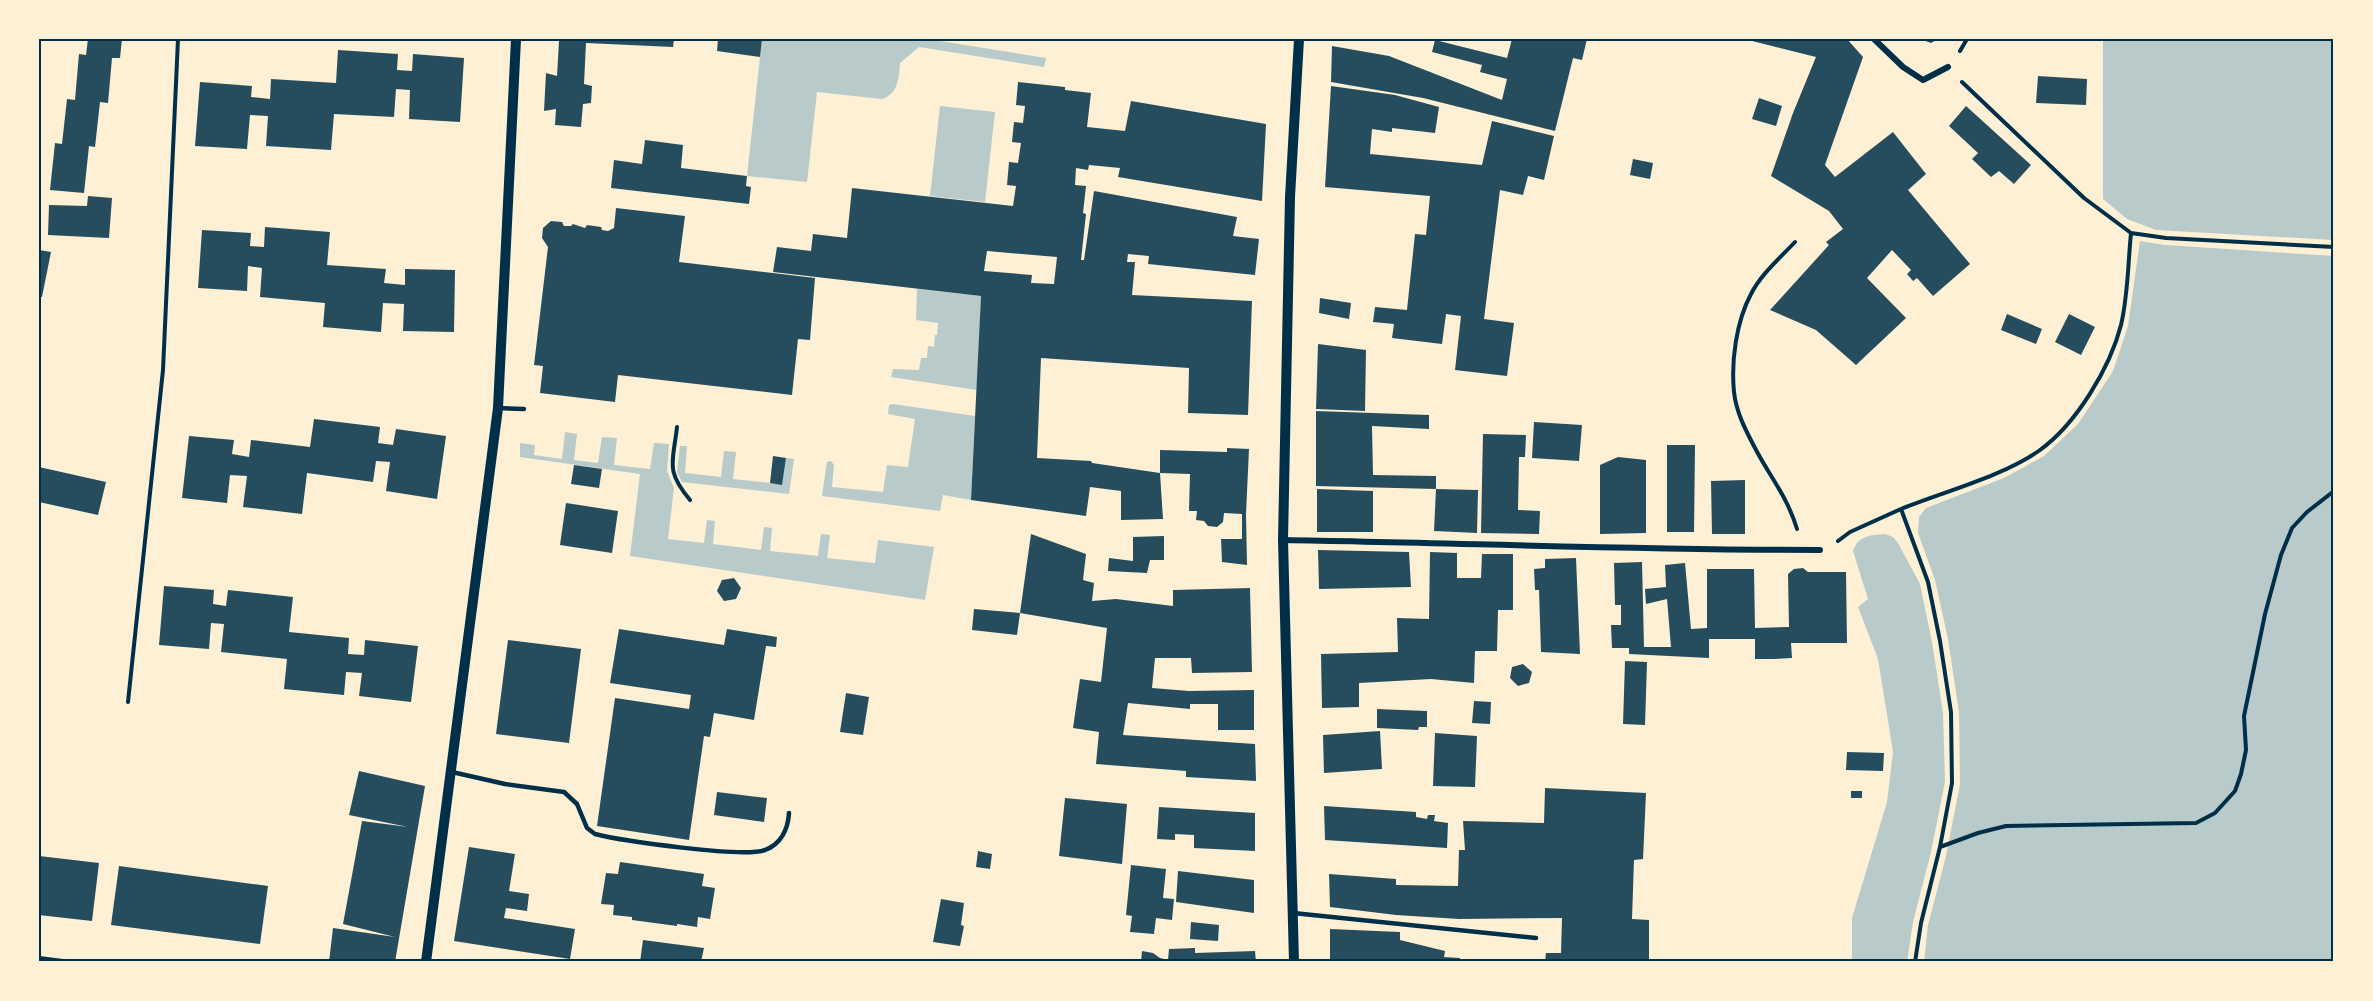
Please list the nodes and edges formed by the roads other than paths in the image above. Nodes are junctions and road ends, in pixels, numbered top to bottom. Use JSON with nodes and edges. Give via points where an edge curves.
{"nodes":[{"id":1,"x":516,"y":39,"type":"edge"},
{"id":2,"x":1299,"y":39,"type":"edge"},
{"id":3,"x":1874,"y":39,"type":"edge"},
{"id":4,"x":1948,"y":67,"type":"road end"},
{"id":5,"x":498,"y":408,"type":"junction"},
{"id":6,"x":524,"y":409,"type":"dead end"},
{"id":7,"x":1283,"y":540,"type":"junction"},
{"id":8,"x":1820,"y":550,"type":"road end"},
{"id":9,"x":452,"y":772,"type":"junction"},
{"id":10,"x":789,"y":813,"type":"dead end"},
{"id":11,"x":1293,"y":913,"type":"junction"},
{"id":12,"x":1536,"y":938,"type":"dead end"},
{"id":13,"x":39,"y":959,"type":"edge"},
{"id":14,"x":63,"y":962,"type":"edge"},
{"id":15,"x":426,"y":962,"type":"edge"},
{"id":16,"x":1294,"y":962,"type":"edge"}],
"edges":[{"from":1,"to":5,"type":"street"},
{"from":2,"to":7,"type":"street","via":[[1290,197]]},
{"from":3,"to":4,"type":"street","via":[[1923,80]]},
{"from":5,"to":6,"type":"lane"},
{"from":5,"to":9,"type":"street"},
{"from":7,"to":8,"type":"street"},
{"from":7,"to":11,"type":"street"},
{"from":9,"to":10,"type":"lane","via":[[564,792],[577,804],[587,828],[595,834],[732,852],[756,852],[777,843],[786,830]]},
{"from":9,"to":15,"type":"street"},
{"from":11,"to":12,"type":"lane"},
{"from":11,"to":16,"type":"street"},
{"from":13,"to":14,"type":"street"}]}
